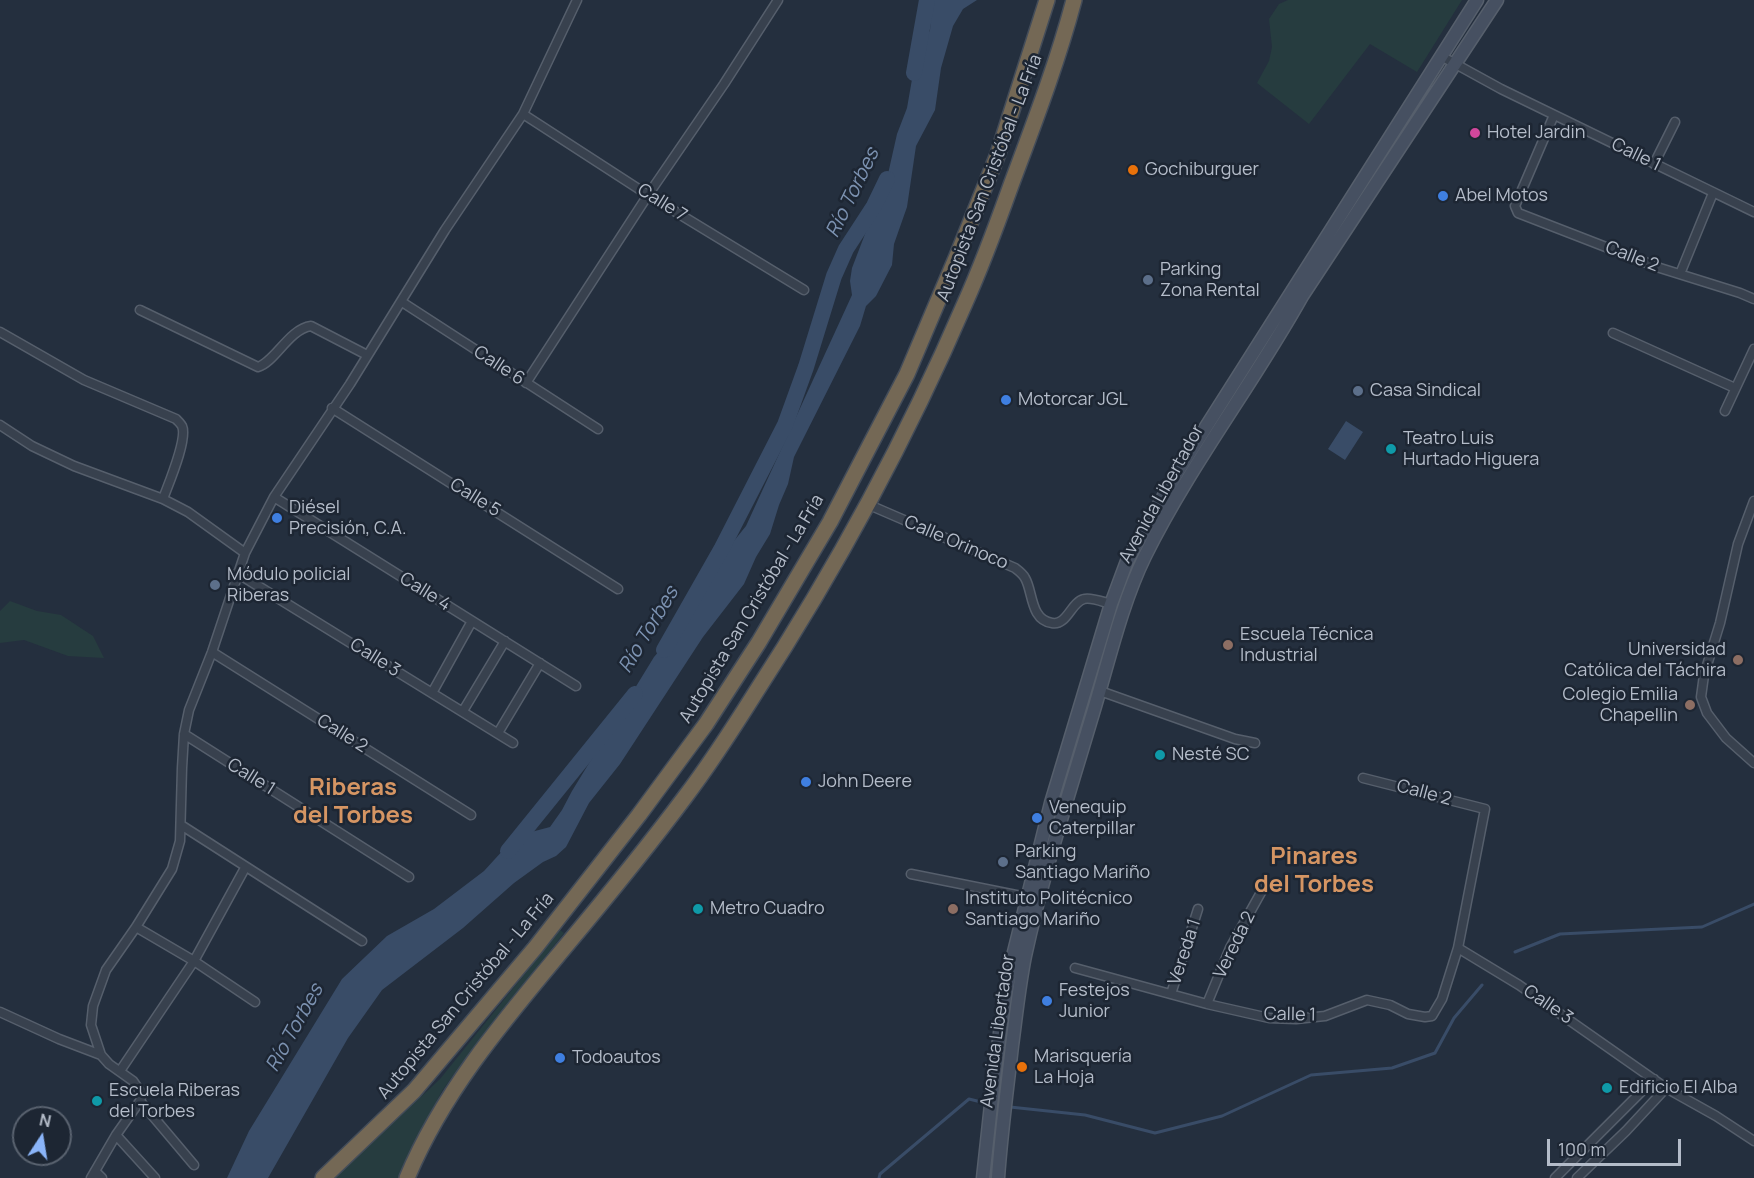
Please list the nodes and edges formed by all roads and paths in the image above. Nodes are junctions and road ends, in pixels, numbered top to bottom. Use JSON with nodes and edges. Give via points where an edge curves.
{"nodes":[{"id":1,"x":577,"y":0,"type":"edge"},
{"id":2,"x":778,"y":0,"type":"edge"},
{"id":3,"x":1047,"y":0,"type":"edge"},
{"id":4,"x":1074,"y":0,"type":"edge"},
{"id":5,"x":1477,"y":0,"type":"edge"},
{"id":6,"x":1497,"y":0,"type":"edge"},
{"id":7,"x":1441,"y":56,"type":"junction"},
{"id":8,"x":1454,"y":65,"type":"junction"},
{"id":9,"x":523,"y":114,"type":"junction"},
{"id":10,"x":1554,"y":115,"type":"junction"},
{"id":11,"x":1675,"y":122,"type":"dead end"},
{"id":12,"x":1654,"y":164,"type":"junction"},
{"id":13,"x":1713,"y":193,"type":"junction"},
{"id":14,"x":648,"y":195,"type":"junction"},
{"id":15,"x":1754,"y":212,"type":"edge"},
{"id":16,"x":1680,"y":274,"type":"junction"},
{"id":17,"x":804,"y":290,"type":"dead end"},
{"id":18,"x":1754,"y":299,"type":"edge"},
{"id":19,"x":402,"y":302,"type":"junction"},
{"id":20,"x":140,"y":310,"type":"dead end"},
{"id":21,"x":0,"y":332,"type":"edge"},
{"id":22,"x":1613,"y":333,"type":"dead end"},
{"id":23,"x":1754,"y":349,"type":"edge"},
{"id":24,"x":367,"y":355,"type":"junction"},
{"id":25,"x":526,"y":383,"type":"junction"},
{"id":26,"x":1735,"y":388,"type":"junction"},
{"id":27,"x":332,"y":408,"type":"junction"},
{"id":28,"x":1725,"y":411,"type":"dead end"},
{"id":29,"x":0,"y":425,"type":"edge"},
{"id":30,"x":598,"y":429,"type":"dead end"},
{"id":31,"x":274,"y":497,"type":"junction"},
{"id":32,"x":163,"y":499,"type":"junction"},
{"id":33,"x":1754,"y":501,"type":"edge"},
{"id":34,"x":867,"y":504,"type":"junction"},
{"id":35,"x":245,"y":553,"type":"junction"},
{"id":36,"x":237,"y":573,"type":"junction"},
{"id":37,"x":618,"y":589,"type":"dead end"},
{"id":38,"x":1111,"y":604,"type":"junction"},
{"id":39,"x":472,"y":621,"type":"junction"},
{"id":40,"x":505,"y":641,"type":"junction"},
{"id":41,"x":212,"y":652,"type":"junction"},
{"id":42,"x":540,"y":663,"type":"junction"},
{"id":43,"x":576,"y":686,"type":"dead end"},
{"id":44,"x":1100,"y":691,"type":"junction"},
{"id":45,"x":432,"y":693,"type":"junction"},
{"id":46,"x":463,"y":711,"type":"junction"},
{"id":47,"x":498,"y":733,"type":"junction"},
{"id":48,"x":184,"y":734,"type":"junction"},
{"id":49,"x":513,"y":743,"type":"dead end"},
{"id":50,"x":1255,"y":743,"type":"dead end"},
{"id":51,"x":1754,"y":763,"type":"edge"},
{"id":52,"x":1363,"y":778,"type":"dead end"},
{"id":53,"x":471,"y":815,"type":"dead end"},
{"id":54,"x":181,"y":825,"type":"junction"},
{"id":55,"x":245,"y":868,"type":"junction"},
{"id":56,"x":911,"y":874,"type":"dead end"},
{"id":57,"x":409,"y":877,"type":"dead end"},
{"id":58,"x":1264,"y":887,"type":"dead end"},
{"id":59,"x":1034,"y":899,"type":"junction"},
{"id":60,"x":1198,"y":909,"type":"dead end"},
{"id":61,"x":136,"y":927,"type":"junction"},
{"id":62,"x":362,"y":941,"type":"dead end"},
{"id":63,"x":1458,"y":948,"type":"junction"},
{"id":64,"x":194,"y":961,"type":"junction"},
{"id":65,"x":1075,"y":968,"type":"dead end"},
{"id":66,"x":1171,"y":994,"type":"junction"},
{"id":67,"x":255,"y":1002,"type":"dead end"},
{"id":68,"x":1207,"y":1004,"type":"junction"},
{"id":69,"x":0,"y":1012,"type":"edge"},
{"id":70,"x":101,"y":1055,"type":"junction"},
{"id":71,"x":120,"y":1071,"type":"junction"},
{"id":72,"x":1654,"y":1079,"type":"junction"},
{"id":73,"x":1666,"y":1088,"type":"junction"},
{"id":74,"x":140,"y":1101,"type":"junction"},
{"id":75,"x":116,"y":1135,"type":"junction"},
{"id":76,"x":1754,"y":1141,"type":"edge"},
{"id":77,"x":194,"y":1165,"type":"dead end"},
{"id":78,"x":93,"y":1175,"type":"edge"},
{"id":79,"x":102,"y":1178,"type":"edge"},
{"id":80,"x":155,"y":1178,"type":"edge"},
{"id":81,"x":323,"y":1178,"type":"edge"},
{"id":82,"x":407,"y":1178,"type":"edge"},
{"id":83,"x":983,"y":1178,"type":"edge"},
{"id":84,"x":998,"y":1178,"type":"edge"},
{"id":85,"x":1555,"y":1178,"type":"edge"},
{"id":86,"x":1577,"y":1178,"type":"edge"}],
"edges":[{"from":1,"to":9,"type":"street"},
{"from":2,"to":14,"type":"street"},
{"from":3,"to":81,"type":"highway","name":"Autopista San Cristóbal - La Fría","via":[[998,154],[907,375],[830,522],[759,642],[706,724],[536,948],[414,1091]]},
{"from":4,"to":34,"type":"highway","name":"Autopista San Cristóbal - La Fría","via":[[1045,95],[965,304]]},
{"from":5,"to":7,"type":"main road","name":"Avenida Libertador"},
{"from":6,"to":8,"type":"main road","name":"Avenida Libertador"},
{"from":7,"to":8,"type":"street","name":"Calle 1"},
{"from":7,"to":38,"type":"main road","name":"Avenida Libertador","via":[[1178,471],[1126,561]]},
{"from":8,"to":10,"type":"street","name":"Calle 1"},
{"from":8,"to":44,"type":"main road","name":"Avenida Libertador","via":[[1302,296],[1158,531],[1124,611]]},
{"from":9,"to":14,"type":"street","name":"Calle 7"},
{"from":9,"to":19,"type":"street"},
{"from":10,"to":12,"type":"street","name":"Calle 1"},
{"from":10,"to":16,"type":"street","name":"Calle 2","via":[[1515,206],[1518,213]]},
{"from":11,"to":12,"type":"street"},
{"from":12,"to":13,"type":"street","name":"Calle 1"},
{"from":13,"to":15,"type":"street","name":"Calle 1"},
{"from":13,"to":16,"type":"street"},
{"from":14,"to":17,"type":"street","name":"Calle 7"},
{"from":14,"to":25,"type":"street"},
{"from":16,"to":18,"type":"street","name":"Calle 2"},
{"from":19,"to":24,"type":"street"},
{"from":19,"to":25,"type":"street","name":"Calle 6"},
{"from":20,"to":24,"type":"street","via":[[258,367],[304,327],[311,326]]},
{"from":21,"to":32,"type":"street","via":[[84,380],[176,419],[183,432]]},
{"from":22,"to":26,"type":"street"},
{"from":23,"to":26,"type":"street"},
{"from":24,"to":27,"type":"street"},
{"from":25,"to":30,"type":"street","name":"Calle 6"},
{"from":26,"to":28,"type":"street"},
{"from":27,"to":31,"type":"street"},
{"from":27,"to":37,"type":"street","name":"Calle 5"},
{"from":29,"to":32,"type":"street","via":[[74,466]]},
{"from":31,"to":35,"type":"street"},
{"from":31,"to":39,"type":"street","name":"Calle 4"},
{"from":32,"to":35,"type":"street"},
{"from":33,"to":51,"type":"street","via":[[1738,544],[1701,697],[1707,713],[1726,738]]},
{"from":34,"to":38,"type":"street","name":"Calle Orinoco","via":[[1015,568],[1024,575],[1034,607],[1049,623],[1061,621],[1086,598]]},
{"from":34,"to":82,"type":"highway","name":"Autopista San Cristóbal - La Fría","via":[[812,604],[730,733],[650,843],[471,1065]]},
{"from":35,"to":36,"type":"street"},
{"from":36,"to":41,"type":"street"},
{"from":36,"to":45,"type":"street","name":"Calle 3"},
{"from":38,"to":59,"type":"main road","name":"Avenida Libertador","via":[[1051,803]]},
{"from":39,"to":40,"type":"street","name":"Calle 4"},
{"from":39,"to":45,"type":"street"},
{"from":40,"to":42,"type":"street","name":"Calle 4"},
{"from":40,"to":46,"type":"street"},
{"from":41,"to":48,"type":"street","via":[[189,710]]},
{"from":41,"to":53,"type":"street","name":"Calle 2"},
{"from":42,"to":43,"type":"street","name":"Calle 4"},
{"from":42,"to":47,"type":"street"},
{"from":44,"to":50,"type":"street"},
{"from":44,"to":59,"type":"main road","name":"Avenida Libertador"},
{"from":45,"to":46,"type":"street","name":"Calle 3"},
{"from":46,"to":47,"type":"street","name":"Calle 3"},
{"from":47,"to":49,"type":"street","name":"Calle 3"},
{"from":48,"to":54,"type":"street"},
{"from":48,"to":57,"type":"street","name":"Calle 1"},
{"from":52,"to":63,"type":"street","name":"Calle 2","via":[[1485,809]]},
{"from":54,"to":55,"type":"street"},
{"from":54,"to":61,"type":"street","via":[[172,869]]},
{"from":55,"to":62,"type":"street"},
{"from":55,"to":64,"type":"street"},
{"from":56,"to":59,"type":"street"},
{"from":58,"to":68,"type":"street","name":"Vereda 2","via":[[1230,948]]},
{"from":59,"to":83,"type":"main road","name":"Avenida Libertador","via":[[1005,996]]},
{"from":59,"to":84,"type":"main road","name":"Avenida Libertador","via":[[1018,999]]},
{"from":60,"to":66,"type":"street","name":"Vereda 1"},
{"from":61,"to":64,"type":"street"},
{"from":61,"to":70,"type":"street","via":[[110,963],[96,992],[92,1025]]},
{"from":63,"to":68,"type":"street","name":"Calle 1","via":[[1442,999],[1432,1016],[1408,1014],[1367,1000],[1325,1016],[1296,1019],[1269,1018]]},
{"from":63,"to":72,"type":"street","name":"Calle 3","via":[[1519,985]]},
{"from":64,"to":67,"type":"street"},
{"from":64,"to":71,"type":"street"},
{"from":65,"to":66,"type":"street","name":"Calle 1"},
{"from":66,"to":68,"type":"street","name":"Calle 1"},
{"from":69,"to":70,"type":"street"},
{"from":70,"to":71,"type":"street"},
{"from":71,"to":74,"type":"street","via":[[139,1088]]},
{"from":72,"to":73,"type":"street","name":"Calle 3"},
{"from":72,"to":85,"type":"street"},
{"from":73,"to":76,"type":"street","name":"Calle 3"},
{"from":73,"to":86,"type":"street"},
{"from":74,"to":75,"type":"street"},
{"from":74,"to":77,"type":"street"},
{"from":75,"to":78,"type":"street"},
{"from":75,"to":80,"type":"street"},
{"from":78,"to":79,"type":"street"}]}
